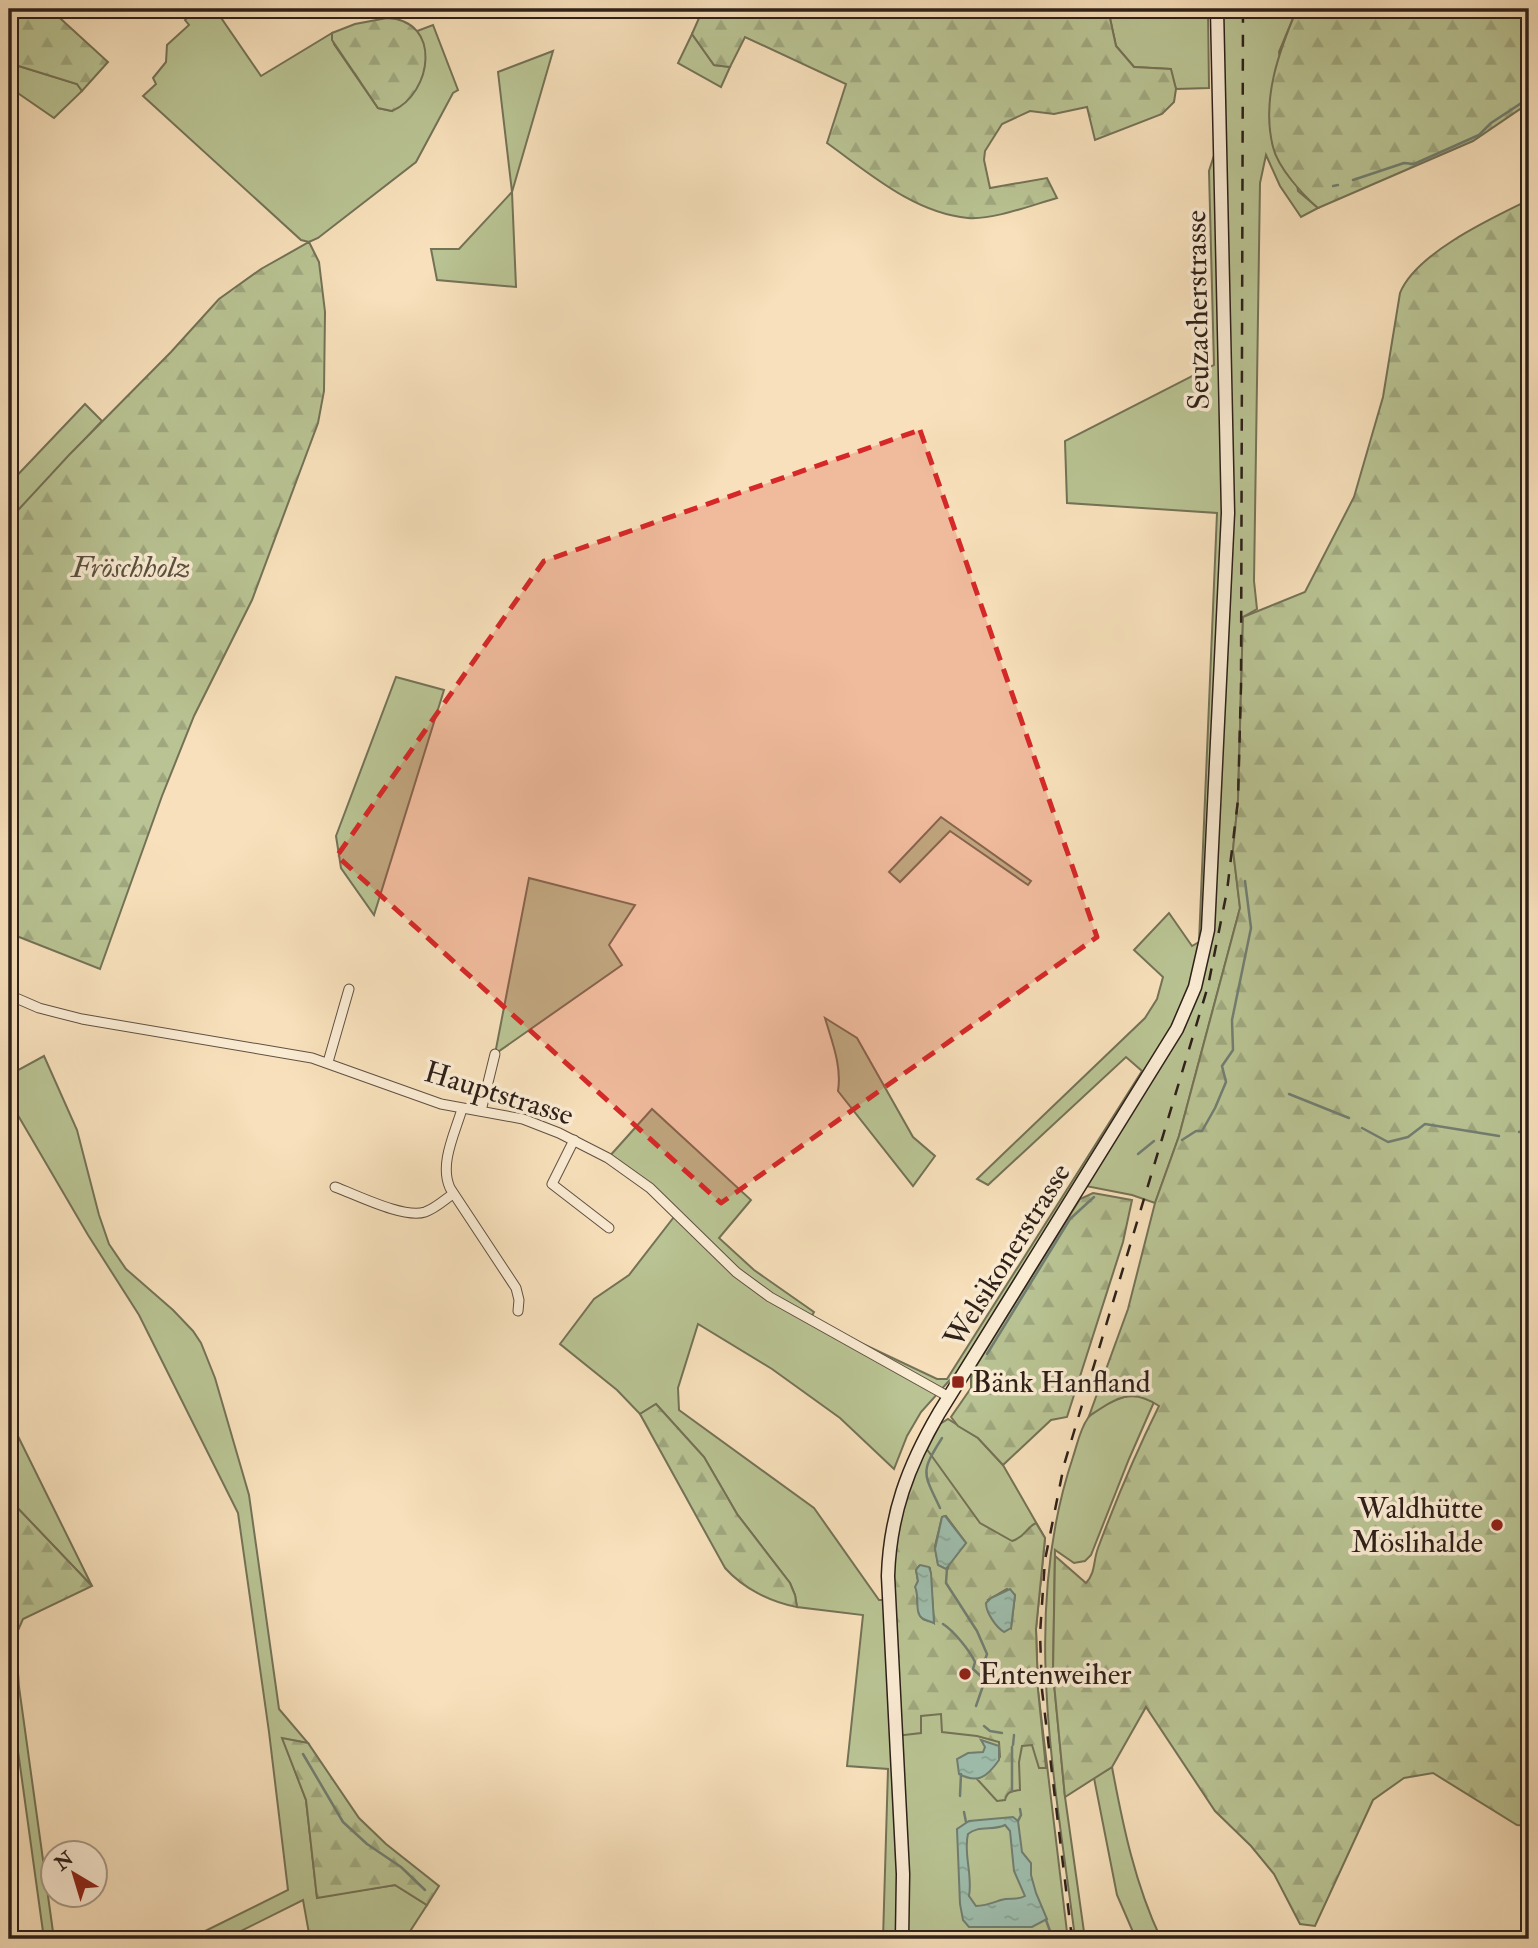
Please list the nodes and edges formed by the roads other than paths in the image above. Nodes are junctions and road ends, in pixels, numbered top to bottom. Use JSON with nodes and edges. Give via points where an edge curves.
{"nodes":[{"id":1,"x":1217,"y":9,"type":"edge"},
{"id":2,"x":1223,"y":610,"type":"joint"},
{"id":3,"x":349,"y":989,"type":"dead end"},
{"id":4,"x":9,"y":995,"type":"edge"},
{"id":5,"x":495,"y":1054,"type":"dead end"},
{"id":6,"x":328,"y":1062,"type":"junction"},
{"id":7,"x":462,"y":1110,"type":"junction"},
{"id":8,"x":481,"y":1111,"type":"junction"},
{"id":9,"x":574,"y":1140,"type":"junction"},
{"id":10,"x":335,"y":1187,"type":"dead end"},
{"id":11,"x":453,"y":1194,"type":"junction"},
{"id":12,"x":609,"y":1228,"type":"dead end"},
{"id":13,"x":518,"y":1311,"type":"dead end"},
{"id":14,"x":949,"y":1397,"type":"junction"},
{"id":15,"x":902,"y":1939,"type":"edge"}],
"edges":[{"from":1,"to":2,"type":"main road","name":"Seuzacherstrasse","via":[[1228,513]]},
{"from":2,"to":14,"type":"main road","name":"Welsikonerstrasse","via":[[1210,908],[1205,951],[1188,1008]]},
{"from":3,"to":6,"type":"street"},
{"from":4,"to":6,"type":"street","name":"Hauptstrasse","via":[[82,1019]]},
{"from":5,"to":8,"type":"street"},
{"from":6,"to":7,"type":"street","name":"Hauptstrasse"},
{"from":7,"to":8,"type":"street","name":"Hauptstrasse"},
{"from":7,"to":11,"type":"street","via":[[445,1173]]},
{"from":8,"to":9,"type":"street","name":"Hauptstrasse","via":[[523,1119]]},
{"from":9,"to":12,"type":"street","via":[[551,1184]]},
{"from":9,"to":14,"type":"street","name":"Hauptstrasse","via":[[650,1188],[736,1272],[770,1297]]},
{"from":10,"to":11,"type":"street","via":[[416,1213]]},
{"from":11,"to":13,"type":"street","via":[[516,1288]]},
{"from":14,"to":15,"type":"main road","name":"Welsikonerstrasse","via":[[911,1465],[889,1555]]}]}
